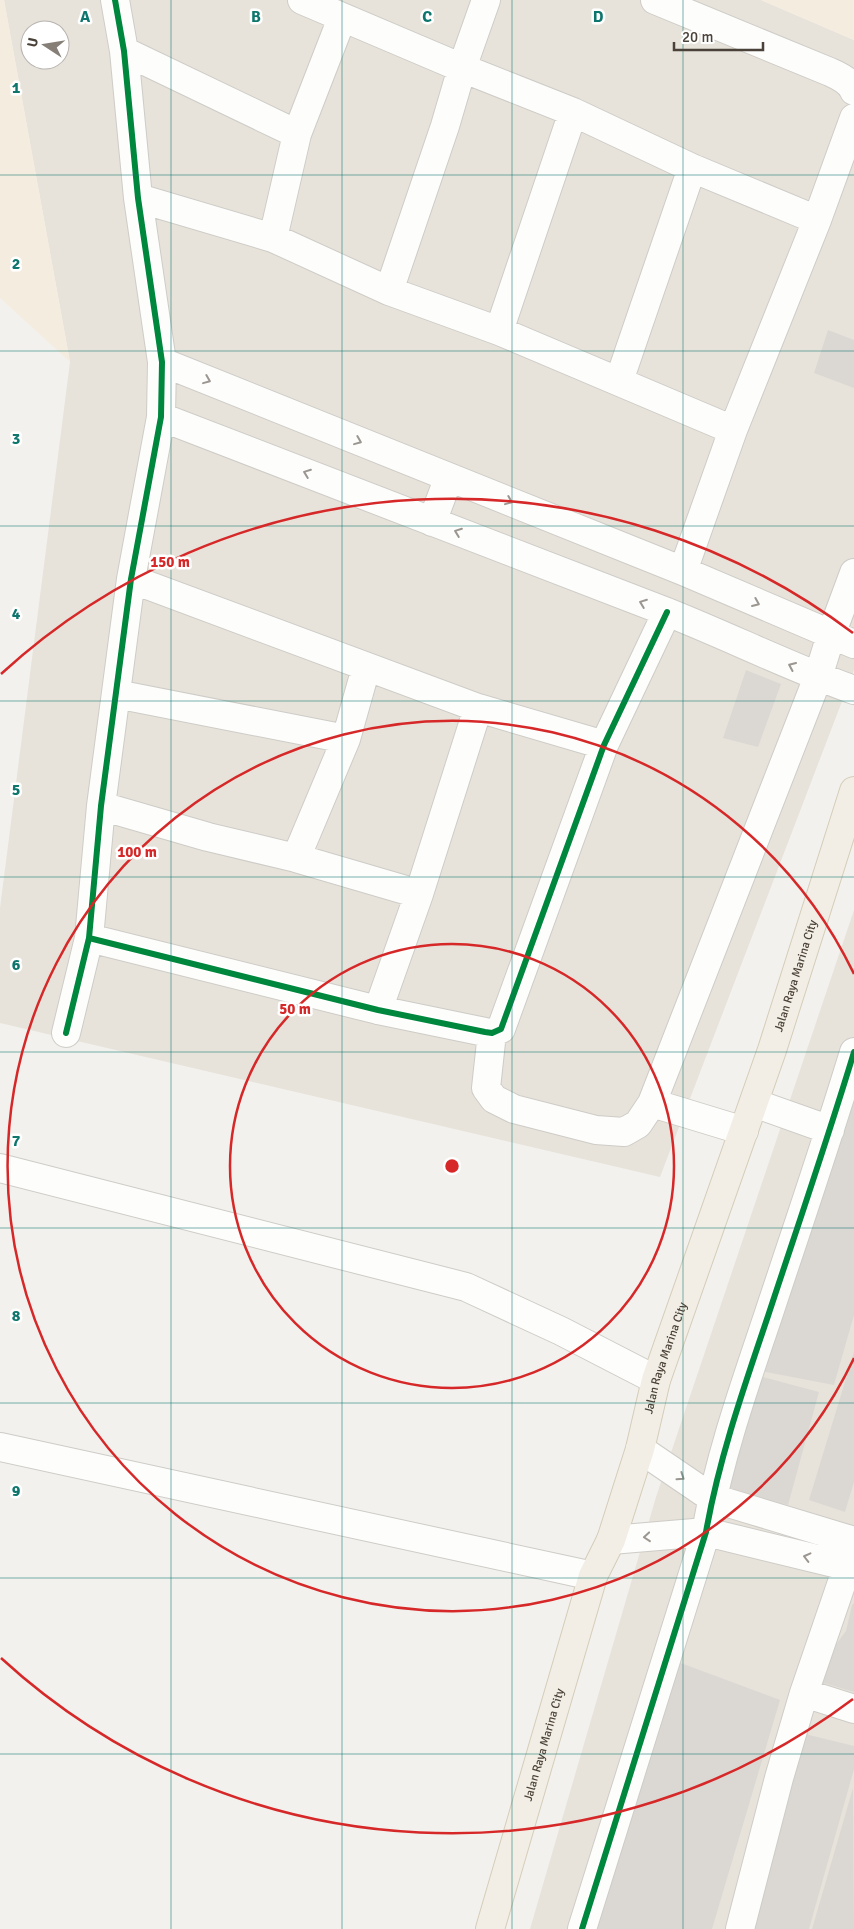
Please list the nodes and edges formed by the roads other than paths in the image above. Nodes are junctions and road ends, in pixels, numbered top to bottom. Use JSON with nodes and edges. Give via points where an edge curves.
{"nodes":[{"id":1,"x":114,"y":0,"type":"edge"},
{"id":2,"x":302,"y":0,"type":"edge"},
{"id":3,"x":486,"y":0,"type":"edge"},
{"id":4,"x":655,"y":0,"type":"edge"},
{"id":5,"x":342,"y":18,"type":"junction"},
{"id":6,"x":124,"y":51,"type":"junction"},
{"id":7,"x":462,"y":68,"type":"junction"},
{"id":8,"x":854,"y":89,"type":"edge"},
{"id":9,"x":573,"y":112,"type":"junction"},
{"id":10,"x":854,"y":118,"type":"edge"},
{"id":11,"x":297,"y":134,"type":"junction"},
{"id":12,"x":692,"y":168,"type":"junction"},
{"id":13,"x":138,"y":198,"type":"junction"},
{"id":14,"x":817,"y":220,"type":"junction"},
{"id":15,"x":273,"y":238,"type":"junction"},
{"id":16,"x":389,"y":291,"type":"junction"},
{"id":17,"x":499,"y":331,"type":"junction"},
{"id":18,"x":162,"y":362,"type":"junction"},
{"id":19,"x":619,"y":381,"type":"junction"},
{"id":20,"x":160,"y":417,"type":"junction"},
{"id":21,"x":733,"y":430,"type":"junction"},
{"id":22,"x":449,"y":477,"type":"junction"},
{"id":23,"x":432,"y":522,"type":"junction"},
{"id":24,"x":683,"y":571,"type":"junction"},
{"id":25,"x":854,"y":573,"type":"edge"},
{"id":26,"x":131,"y":579,"type":"junction"},
{"id":27,"x":728,"y":591,"type":"junction"},
{"id":28,"x":667,"y":612,"type":"junction"},
{"id":29,"x":715,"y":631,"type":"junction"},
{"id":30,"x":842,"y":639,"type":"edge"},
{"id":31,"x":366,"y":668,"type":"junction"},
{"id":32,"x":818,"y":677,"type":"junction"},
{"id":33,"x":854,"y":690,"type":"edge"},
{"id":34,"x":116,"y":694,"type":"junction"},
{"id":35,"x":478,"y":708,"type":"junction"},
{"id":36,"x":346,"y":739,"type":"junction"},
{"id":37,"x":604,"y":745,"type":"junction"},
{"id":38,"x":854,"y":791,"type":"edge"},
{"id":39,"x":101,"y":806,"type":"junction"},
{"id":40,"x":296,"y":858,"type":"junction"},
{"id":41,"x":419,"y":894,"type":"junction"},
{"id":42,"x":88,"y":938,"type":"junction"},
{"id":43,"x":378,"y":1010,"type":"junction"},
{"id":44,"x":66,"y":1033,"type":"dead end"},
{"id":45,"x":492,"y":1033,"type":"junction"},
{"id":46,"x":854,"y":1052,"type":"edge"},
{"id":47,"x":652,"y":1103,"type":"junction"},
{"id":48,"x":754,"y":1103,"type":"junction"},
{"id":49,"x":830,"y":1130,"type":"junction"},
{"id":50,"x":744,"y":1131,"type":"junction"},
{"id":51,"x":0,"y":1168,"type":"edge"},
{"id":52,"x":656,"y":1380,"type":"junction"},
{"id":53,"x":0,"y":1447,"type":"edge"},
{"id":54,"x":640,"y":1449,"type":"junction"},
{"id":55,"x":712,"y":1498,"type":"junction"},
{"id":56,"x":706,"y":1532,"type":"junction"},
{"id":57,"x":611,"y":1540,"type":"junction"},
{"id":58,"x":854,"y":1541,"type":"edge"},
{"id":59,"x":852,"y":1561,"type":"edge"},
{"id":60,"x":594,"y":1576,"type":"junction"},
{"id":61,"x":804,"y":1693,"type":"junction"},
{"id":62,"x":854,"y":1709,"type":"edge"},
{"id":63,"x":490,"y":1929,"type":"edge"},
{"id":64,"x":582,"y":1929,"type":"edge"},
{"id":65,"x":740,"y":1929,"type":"edge"}],
"edges":[{"from":1,"to":6,"type":"street"},
{"from":2,"to":5,"type":"street"},
{"from":3,"to":7,"type":"street"},
{"from":4,"to":8,"type":"street","via":[[830,72]]},
{"from":5,"to":7,"type":"street"},
{"from":5,"to":11,"type":"street"},
{"from":6,"to":11,"type":"street"},
{"from":6,"to":13,"type":"street"},
{"from":7,"to":9,"type":"street"},
{"from":7,"to":16,"type":"street"},
{"from":9,"to":12,"type":"street"},
{"from":9,"to":17,"type":"street"},
{"from":10,"to":14,"type":"street"},
{"from":11,"to":15,"type":"street"},
{"from":12,"to":14,"type":"street"},
{"from":12,"to":19,"type":"street"},
{"from":13,"to":15,"type":"street"},
{"from":13,"to":18,"type":"street"},
{"from":14,"to":21,"type":"street"},
{"from":15,"to":16,"type":"street"},
{"from":16,"to":17,"type":"street"},
{"from":17,"to":19,"type":"street"},
{"from":18,"to":20,"type":"street"},
{"from":18,"to":22,"type":"street","one_way":true},
{"from":19,"to":21,"type":"street"},
{"from":23,"to":20,"type":"street","one_way":true},
{"from":20,"to":26,"type":"street"},
{"from":21,"to":24,"type":"street"},
{"from":22,"to":23,"type":"street"},
{"from":22,"to":24,"type":"street","one_way":true},
{"from":28,"to":23,"type":"street","one_way":true},
{"from":24,"to":27,"type":"street"},
{"from":25,"to":30,"type":"street"},
{"from":26,"to":31,"type":"street"},
{"from":26,"to":34,"type":"street"},
{"from":27,"to":29,"type":"street"},
{"from":27,"to":30,"type":"street","one_way":true},
{"from":28,"to":29,"type":"street"},
{"from":28,"to":37,"type":"street"},
{"from":32,"to":29,"type":"street","one_way":true},
{"from":30,"to":32,"type":"street"},
{"from":31,"to":35,"type":"street"},
{"from":31,"to":36,"type":"street"},
{"from":32,"to":33,"type":"street"},
{"from":32,"to":47,"type":"street"},
{"from":34,"to":36,"type":"street"},
{"from":34,"to":39,"type":"street"},
{"from":35,"to":37,"type":"street"},
{"from":35,"to":41,"type":"street"},
{"from":36,"to":40,"type":"street"},
{"from":37,"to":45,"type":"street","via":[[501,1028]]},
{"from":38,"to":48,"type":"main road","name":"Jalan Raya Marina City"},
{"from":39,"to":40,"type":"street"},
{"from":39,"to":42,"type":"street"},
{"from":40,"to":41,"type":"street"},
{"from":41,"to":43,"type":"street"},
{"from":42,"to":43,"type":"street"},
{"from":42,"to":44,"type":"street"},
{"from":43,"to":45,"type":"street"},
{"from":45,"to":47,"type":"street","via":[[486,1088],[494,1099],[514,1109],[596,1130],[624,1132],[638,1124]]},
{"from":46,"to":49,"type":"street"},
{"from":47,"to":50,"type":"street"},
{"from":48,"to":49,"type":"street"},
{"from":48,"to":50,"type":"main road","name":"Jalan Raya Marina City"},
{"from":49,"to":55,"type":"street","via":[[740,1402]]},
{"from":50,"to":52,"type":"main road","name":"Jalan Raya Marina City"},
{"from":51,"to":52,"type":"street","via":[[466,1287]]},
{"from":52,"to":54,"type":"main road","name":"Jalan Raya Marina City"},
{"from":53,"to":60,"type":"street"},
{"from":54,"to":55,"type":"street","one_way":true},
{"from":54,"to":57,"type":"main road","name":"Jalan Raya Marina City"},
{"from":55,"to":56,"type":"street"},
{"from":55,"to":58,"type":"street"},
{"from":56,"to":57,"type":"street","one_way":true},
{"from":59,"to":56,"type":"street","one_way":true},
{"from":56,"to":64,"type":"street"},
{"from":57,"to":60,"type":"main road","name":"Jalan Raya Marina City"},
{"from":59,"to":61,"type":"street"},
{"from":60,"to":63,"type":"main road","name":"Jalan Raya Marina City"},
{"from":61,"to":62,"type":"street"},
{"from":61,"to":65,"type":"street"}]}
